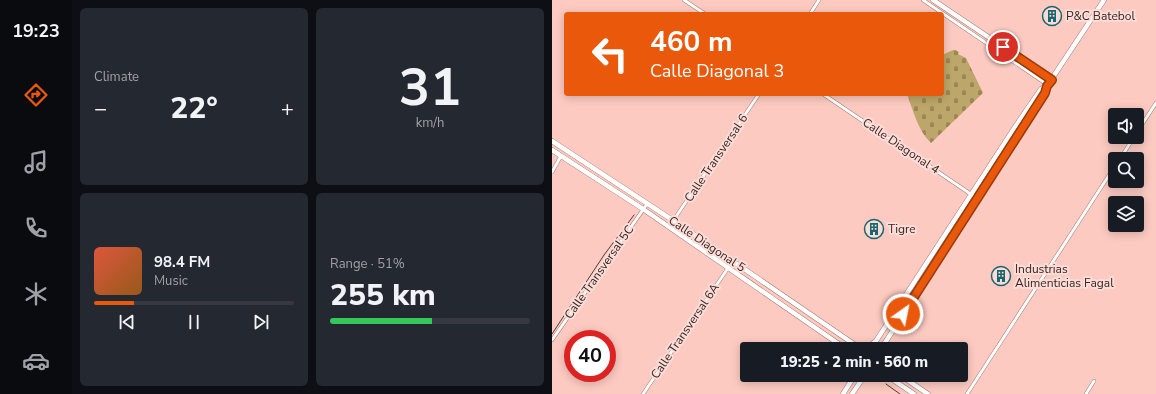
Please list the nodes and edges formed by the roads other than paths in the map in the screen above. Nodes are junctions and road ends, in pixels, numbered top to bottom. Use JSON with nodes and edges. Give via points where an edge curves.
{"nodes":[{"id":1,"x":684,"y":0,"type":"edge"},
{"id":2,"x":819,"y":0,"type":"edge"},
{"id":3,"x":923,"y":0,"type":"edge"},
{"id":4,"x":933,"y":0,"type":"edge"},
{"id":5,"x":1104,"y":0,"type":"edge"},
{"id":6,"x":702,"y":12,"type":"edge"},
{"id":7,"x":811,"y":12,"type":"edge"},
{"id":8,"x":940,"y":12,"type":"edge"},
{"id":9,"x":944,"y":14,"type":"edge"},
{"id":10,"x":1052,"y":80,"type":"junction"},
{"id":11,"x":1048,"y":86,"type":"junction"},
{"id":12,"x":758,"y":96,"type":"edge"},
{"id":13,"x":826,"y":96,"type":"edge"},
{"id":14,"x":1156,"y":103,"type":"edge"},
{"id":15,"x":1144,"y":121,"type":"edge"},
{"id":16,"x":552,"y":141,"type":"edge"},
{"id":17,"x":552,"y":150,"type":"edge"},
{"id":18,"x":561,"y":156,"type":"junction"},
{"id":19,"x":552,"y":172,"type":"edge"},
{"id":20,"x":1108,"y":177,"type":"edge"},
{"id":21,"x":612,"y":181,"type":"junction"},
{"id":22,"x":608,"y":186,"type":"junction"},
{"id":23,"x":972,"y":195,"type":"junction"},
{"id":24,"x":978,"y":199,"type":"junction"},
{"id":25,"x":647,"y":204,"type":"junction"},
{"id":26,"x":643,"y":209,"type":"junction"},
{"id":27,"x":673,"y":221,"type":"junction"},
{"id":28,"x":728,"y":268,"type":"junction"},
{"id":29,"x":758,"y":279,"type":"junction"},
{"id":30,"x":753,"y":285,"type":"junction"},
{"id":31,"x":905,"y":298,"type":"junction"},
{"id":32,"x":911,"y":302,"type":"junction"},
{"id":33,"x":552,"y":340,"type":"edge"},
{"id":34,"x":836,"y":342,"type":"edge"},
{"id":35,"x":851,"y":342,"type":"edge"},
{"id":36,"x":875,"y":342,"type":"edge"},
{"id":37,"x":885,"y":342,"type":"edge"},
{"id":38,"x":851,"y":382,"type":"edge"},
{"id":39,"x":860,"y":382,"type":"edge"},
{"id":40,"x":896,"y":382,"type":"edge"},
{"id":41,"x":910,"y":382,"type":"edge"},
{"id":42,"x":1094,"y":382,"type":"dead end"},
{"id":43,"x":643,"y":394,"type":"edge"},
{"id":44,"x":843,"y":394,"type":"edge"},
{"id":45,"x":852,"y":394,"type":"edge"},
{"id":46,"x":914,"y":394,"type":"edge"},
{"id":47,"x":928,"y":394,"type":"edge"},
{"id":48,"x":967,"y":394,"type":"edge"},
{"id":49,"x":1086,"y":394,"type":"edge"}],
"edges":[{"from":1,"to":6,"type":"street"},
{"from":2,"to":7,"type":"street"},
{"from":3,"to":8,"type":"street"},
{"from":4,"to":10,"type":"street"},
{"from":5,"to":10,"type":"street"},
{"from":9,"to":11,"type":"street"},
{"from":10,"to":11,"type":"street"},
{"from":11,"to":23,"type":"street","via":[[1041,89]]},
{"from":11,"to":24,"type":"street"},
{"from":12,"to":27,"type":"street","name":"Calle Transversal 6"},
{"from":13,"to":23,"type":"street","name":"Calle Diagonal 4"},
{"from":14,"to":15,"type":"street"},
{"from":16,"to":21,"type":"street","name":"Calle Diagonal 5"},
{"from":17,"to":18,"type":"street","name":"Calle Diagonal 5"},
{"from":18,"to":19,"type":"street"},
{"from":18,"to":22,"type":"street","name":"Calle Diagonal 5"},
{"from":20,"to":48,"type":"street"},
{"from":21,"to":22,"type":"street"},
{"from":21,"to":25,"type":"street","name":"Calle Diagonal 5"},
{"from":22,"to":26,"type":"street","name":"Calle Diagonal 5"},
{"from":23,"to":24,"type":"street","name":"Calle Diagonal 4"},
{"from":23,"to":31,"type":"street"},
{"from":24,"to":32,"type":"street"},
{"from":25,"to":26,"type":"street","name":"Calle Transversal 5C"},
{"from":25,"to":27,"type":"street","name":"Calle Diagonal 5"},
{"from":26,"to":28,"type":"street","name":"Calle Diagonal 5"},
{"from":26,"to":33,"type":"street","name":"Calle Transversal 5C"},
{"from":27,"to":29,"type":"street","name":"Calle Diagonal 5"},
{"from":28,"to":30,"type":"street","name":"Calle Diagonal 5"},
{"from":28,"to":43,"type":"street","name":"Calle Transversal 6A"},
{"from":29,"to":30,"type":"street"},
{"from":29,"to":35,"type":"street","name":"Calle Diagonal 5"},
{"from":30,"to":34,"type":"street","name":"Calle Diagonal 5"},
{"from":31,"to":32,"type":"street"},
{"from":31,"to":36,"type":"street"},
{"from":32,"to":37,"type":"street"},
{"from":38,"to":44,"type":"street"},
{"from":39,"to":45,"type":"street"},
{"from":40,"to":46,"type":"street"},
{"from":41,"to":47,"type":"street"},
{"from":42,"to":49,"type":"street"}]}
